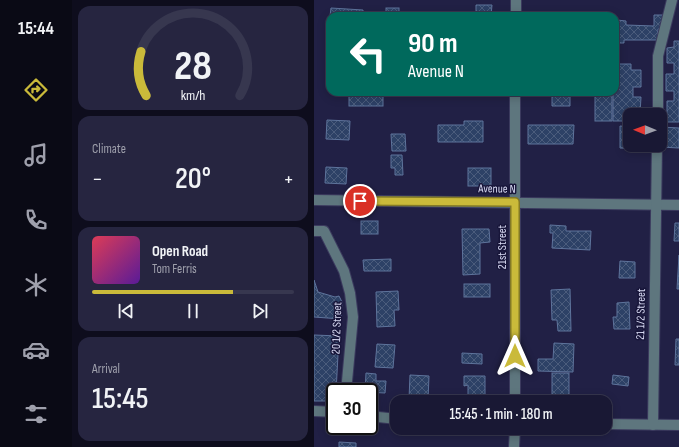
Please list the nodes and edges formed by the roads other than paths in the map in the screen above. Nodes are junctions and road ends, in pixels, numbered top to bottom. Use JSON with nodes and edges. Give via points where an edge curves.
{"nodes":[{"id":1,"x":516,"y":0,"type":"edge"},
{"id":2,"x":672,"y":0,"type":"edge"},
{"id":3,"x":516,"y":12,"type":"edge"},
{"id":4,"x":515,"y":96,"type":"edge"},
{"id":5,"x":658,"y":108,"type":"edge"},
{"id":6,"x":657,"y":152,"type":"edge"},
{"id":7,"x":314,"y":200,"type":"edge"},
{"id":8,"x":515,"y":202,"type":"junction"},
{"id":9,"x":656,"y":204,"type":"junction"},
{"id":10,"x":679,"y":205,"type":"edge"},
{"id":11,"x":314,"y":231,"type":"edge"},
{"id":12,"x":347,"y":383,"type":"edge"},
{"id":13,"x":515,"y":395,"type":"edge"},
{"id":14,"x":314,"y":411,"type":"edge"},
{"id":15,"x":326,"y":412,"type":"edge"},
{"id":16,"x":378,"y":417,"type":"edge"},
{"id":17,"x":390,"y":418,"type":"edge"},
{"id":18,"x":612,"y":424,"type":"edge"},
{"id":19,"x":653,"y":425,"type":"junction"},
{"id":20,"x":679,"y":425,"type":"edge"},
{"id":21,"x":515,"y":435,"type":"edge"},
{"id":22,"x":514,"y":447,"type":"edge"}],
"edges":[{"from":1,"to":3,"type":"street"},
{"from":2,"to":5,"type":"street","via":[[658,56]]},
{"from":4,"to":8,"type":"street","name":"21st Street"},
{"from":6,"to":9,"type":"street","name":"21 1/2 Street"},
{"from":7,"to":8,"type":"street","name":"Avenue N"},
{"from":8,"to":9,"type":"street","name":"Avenue N"},
{"from":8,"to":13,"type":"street","name":"21st Street"},
{"from":9,"to":10,"type":"street","name":"Avenue N"},
{"from":9,"to":19,"type":"street","name":"21 1/2 Street"},
{"from":11,"to":12,"type":"street","name":"20 1/2 Street","via":[[324,232],[344,271],[350,293],[353,317]]},
{"from":14,"to":15,"type":"street"},
{"from":16,"to":17,"type":"street"},
{"from":18,"to":19,"type":"street"},
{"from":19,"to":20,"type":"street"},
{"from":21,"to":22,"type":"street"}]}
